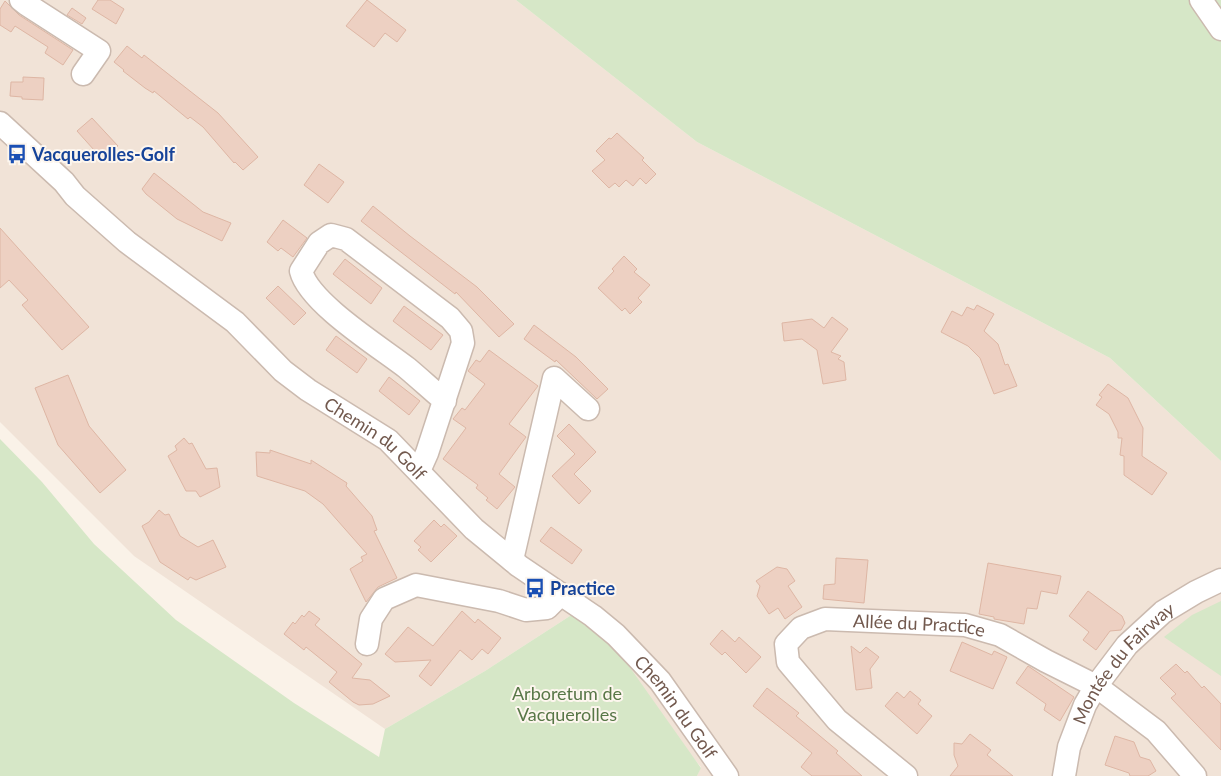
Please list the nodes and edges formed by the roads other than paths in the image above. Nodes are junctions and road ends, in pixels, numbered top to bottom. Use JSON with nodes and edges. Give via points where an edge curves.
{"nodes":[{"id":1,"x":22,"y":0,"type":"edge"},
{"id":2,"x":1201,"y":0,"type":"edge"},
{"id":3,"x":1221,"y":29,"type":"edge"},
{"id":4,"x":83,"y":74,"type":"dead end"},
{"id":5,"x":0,"y":123,"type":"edge"},
{"id":6,"x":445,"y":401,"type":"junction"},
{"id":7,"x":588,"y":409,"type":"dead end"},
{"id":8,"x":419,"y":471,"type":"junction"},
{"id":9,"x":512,"y":560,"type":"junction"},
{"id":10,"x":1221,"y":580,"type":"edge"},
{"id":11,"x":562,"y":594,"type":"junction"},
{"id":12,"x":367,"y":644,"type":"dead end"},
{"id":13,"x":1096,"y":686,"type":"junction"},
{"id":14,"x":727,"y":776,"type":"edge"},
{"id":15,"x":906,"y":776,"type":"edge"},
{"id":16,"x":1064,"y":776,"type":"edge"},
{"id":17,"x":1195,"y":776,"type":"edge"}],
"edges":[{"from":1,"to":4,"type":"street","via":[[99,51]]},
{"from":2,"to":3,"type":"street"},
{"from":5,"to":8,"type":"street","name":"Chemin du Golf","via":[[114,232],[235,322],[283,371],[308,390],[388,440]]},
{"from":6,"to":6,"type":"street","via":[[462,343],[461,331],[450,318],[346,239],[331,236],[319,243],[302,271],[303,278],[323,304]]},
{"from":6,"to":8,"type":"street"},
{"from":7,"to":9,"type":"street","via":[[554,378]]},
{"from":8,"to":9,"type":"street","name":"Chemin du Golf","via":[[474,529]]},
{"from":9,"to":11,"type":"street","name":"Chemin du Golf"},
{"from":10,"to":13,"type":"street","name":"Montée du Fairway","via":[[1163,612],[1127,645]]},
{"from":11,"to":12,"type":"street","via":[[547,608],[526,610],[499,601],[416,585],[384,600],[371,619]]},
{"from":11,"to":14,"type":"street","name":"Chemin du Golf","via":[[628,645],[660,682]]},
{"from":13,"to":15,"type":"street","name":"Allée du Practice","via":[[1000,635],[965,626],[825,619],[801,628],[786,644],[788,662],[837,720]]},
{"from":13,"to":16,"type":"street","name":"Montée du Fairway","via":[[1069,747]]},
{"from":13,"to":17,"type":"street","name":"Allée du Practice","via":[[1156,731]]}]}
